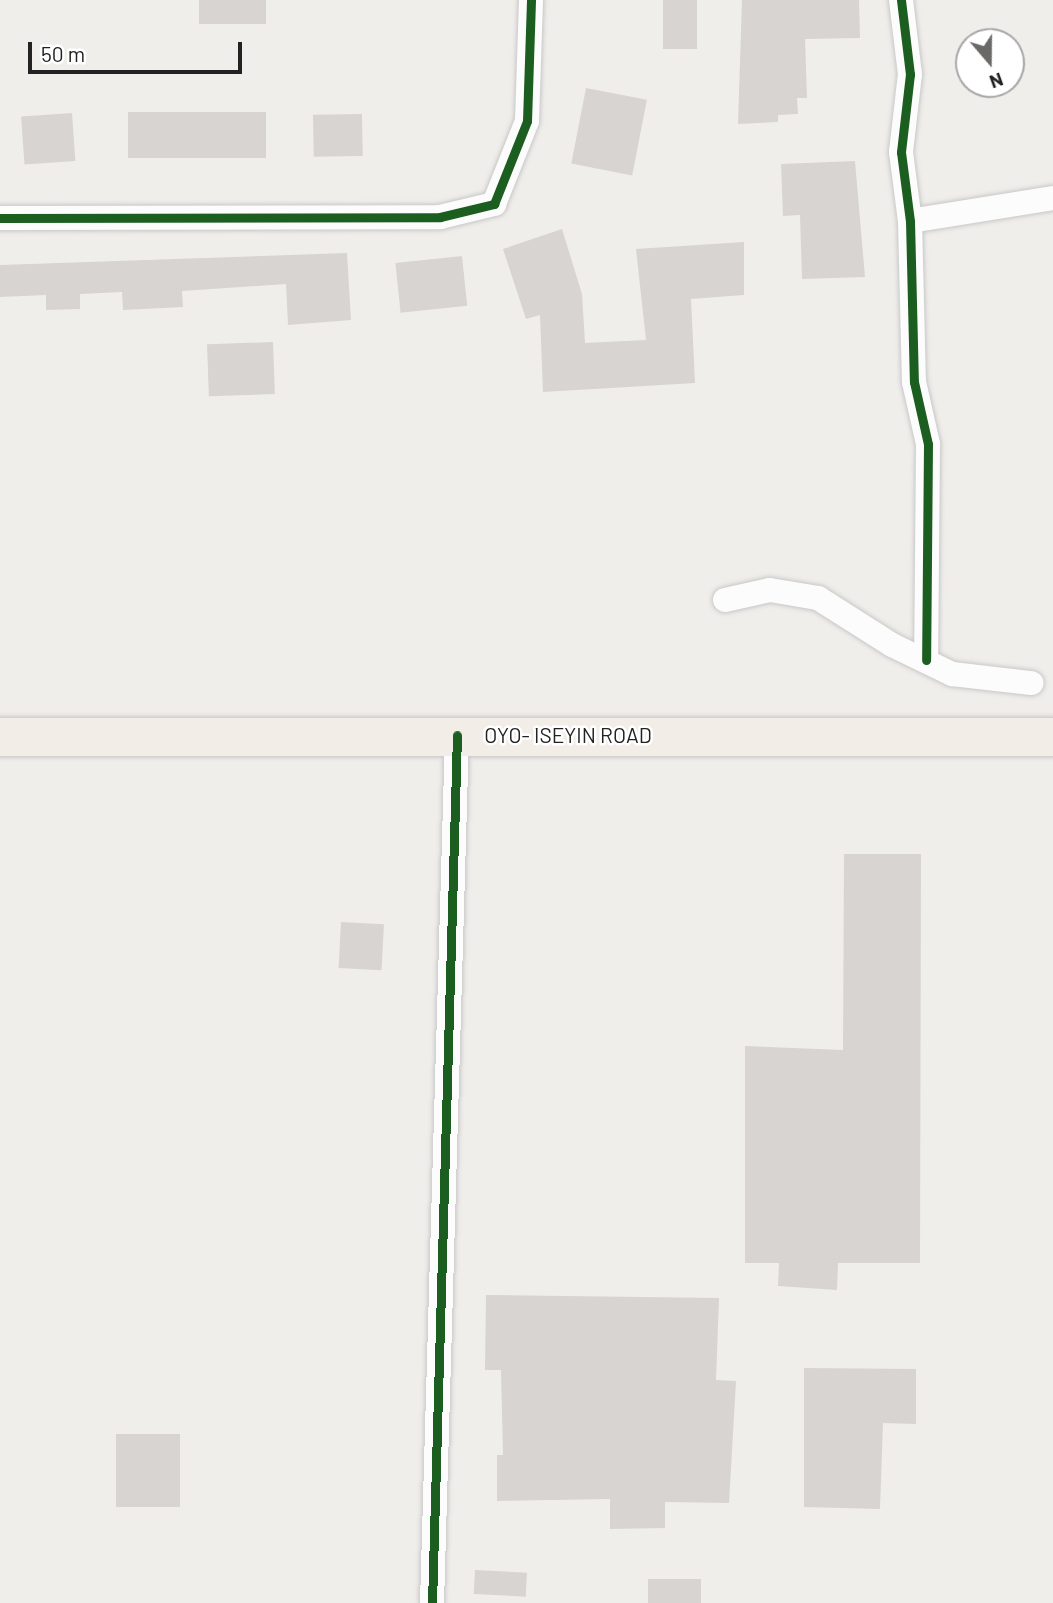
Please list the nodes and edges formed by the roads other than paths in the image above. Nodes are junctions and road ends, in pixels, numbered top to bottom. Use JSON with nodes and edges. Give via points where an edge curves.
{"nodes":[{"id":1,"x":531,"y":0,"type":"edge"},
{"id":2,"x":901,"y":0,"type":"edge"},
{"id":3,"x":1053,"y":198,"type":"edge"},
{"id":4,"x":0,"y":218,"type":"edge"},
{"id":5,"x":909,"y":221,"type":"junction"},
{"id":6,"x":725,"y":600,"type":"dead end"},
{"id":7,"x":926,"y":660,"type":"junction"},
{"id":8,"x":1031,"y":682,"type":"dead end"},
{"id":9,"x":457,"y":734,"type":"junction"},
{"id":10,"x":0,"y":737,"type":"edge"},
{"id":11,"x":1053,"y":737,"type":"edge"},
{"id":12,"x":432,"y":1603,"type":"edge"}],
"edges":[{"from":1,"to":4,"type":"street","via":[[527,121],[494,204],[440,217]]},
{"from":2,"to":5,"type":"street","via":[[910,74],[901,152]]},
{"from":3,"to":5,"type":"street"},
{"from":5,"to":7,"type":"street","via":[[914,382],[928,444]]},
{"from":6,"to":7,"type":"street","via":[[770,590],[818,598]]},
{"from":7,"to":8,"type":"street","via":[[952,674]]},
{"from":9,"to":10,"type":"main road","name":"OYO- ISEYIN ROAD"},
{"from":9,"to":11,"type":"main road","name":"OYO- ISEYIN ROAD"},
{"from":9,"to":12,"type":"street"}]}
